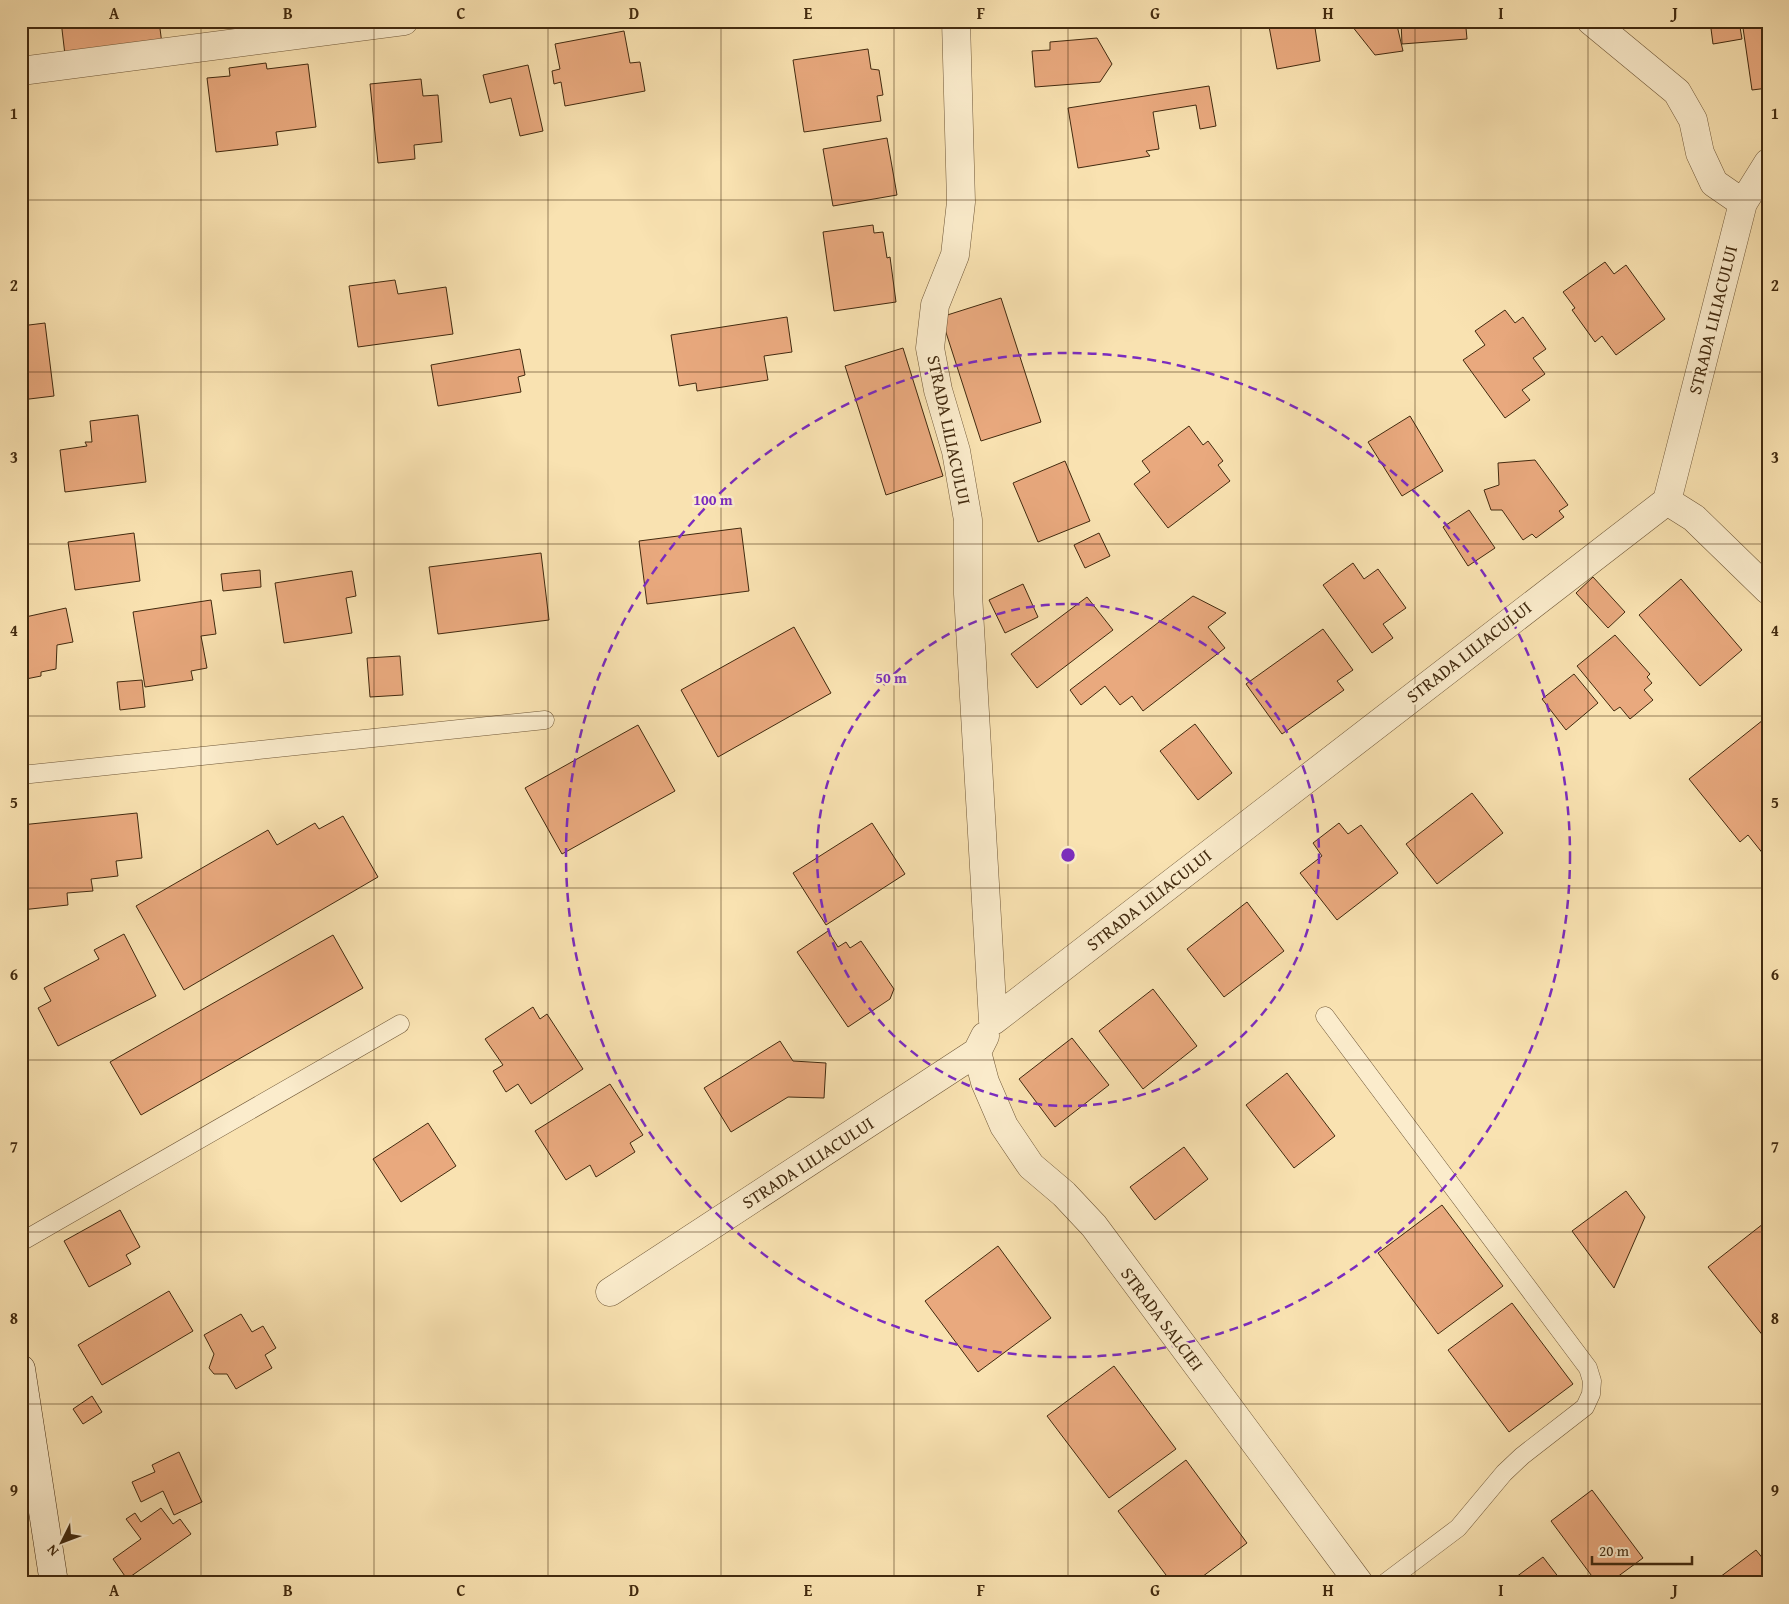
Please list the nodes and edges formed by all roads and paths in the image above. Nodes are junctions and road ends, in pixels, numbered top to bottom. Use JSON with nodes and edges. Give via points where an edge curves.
{"nodes":[{"id":1,"x":404,"y":21,"type":"edge"},
{"id":2,"x":956,"y":21,"type":"edge"},
{"id":3,"x":1591,"y":21,"type":"edge"},
{"id":4,"x":21,"y":71,"type":"edge"},
{"id":5,"x":1768,"y":163,"type":"edge"},
{"id":6,"x":1743,"y":203,"type":"junction"},
{"id":7,"x":1667,"y":501,"type":"junction"},
{"id":8,"x":1768,"y":590,"type":"edge"},
{"id":9,"x":545,"y":720,"type":"dead end"},
{"id":10,"x":21,"y":775,"type":"edge"},
{"id":11,"x":1324,"y":1016,"type":"dead end"},
{"id":12,"x":993,"y":1021,"type":"junction"},
{"id":13,"x":400,"y":1024,"type":"dead end"},
{"id":14,"x":977,"y":1052,"type":"junction"},
{"id":15,"x":21,"y":1242,"type":"edge"},
{"id":16,"x":610,"y":1292,"type":"dead end"},
{"id":17,"x":21,"y":1369,"type":"edge"},
{"id":18,"x":54,"y":1583,"type":"edge"},
{"id":19,"x":1360,"y":1583,"type":"edge"},
{"id":20,"x":1385,"y":1583,"type":"edge"}],
"edges":[{"from":1,"to":4,"type":"street"},
{"from":2,"to":12,"type":"street","name":"STRADA LILIACULUI","via":[[961,202],[955,255],[935,306],[930,348],[938,390],[956,451],[968,520],[968,594]]},
{"from":3,"to":6,"type":"street","via":[[1676,92],[1694,120],[1700,153],[1714,183]]},
{"from":5,"to":6,"type":"street","name":"STRADA LILIACULUI"},
{"from":6,"to":7,"type":"street","name":"STRADA LILIACULUI"},
{"from":7,"to":8,"type":"street","via":[[1694,518]]},
{"from":7,"to":12,"type":"street","name":"STRADA LILIACULUI"},
{"from":9,"to":10,"type":"lane"},
{"from":11,"to":20,"type":"lane","via":[[1588,1368],[1592,1381],[1585,1407],[1510,1467],[1458,1528]]},
{"from":12,"to":14,"type":"street","name":"STRADA LILIACULUI"},
{"from":13,"to":15,"type":"lane"},
{"from":14,"to":16,"type":"street","name":"STRADA LILIACULUI"},
{"from":14,"to":19,"type":"street","name":"STRADA SALCIEI","via":[[985,1082],[1004,1126],[1031,1166],[1094,1226]]},
{"from":17,"to":18,"type":"street"}]}
